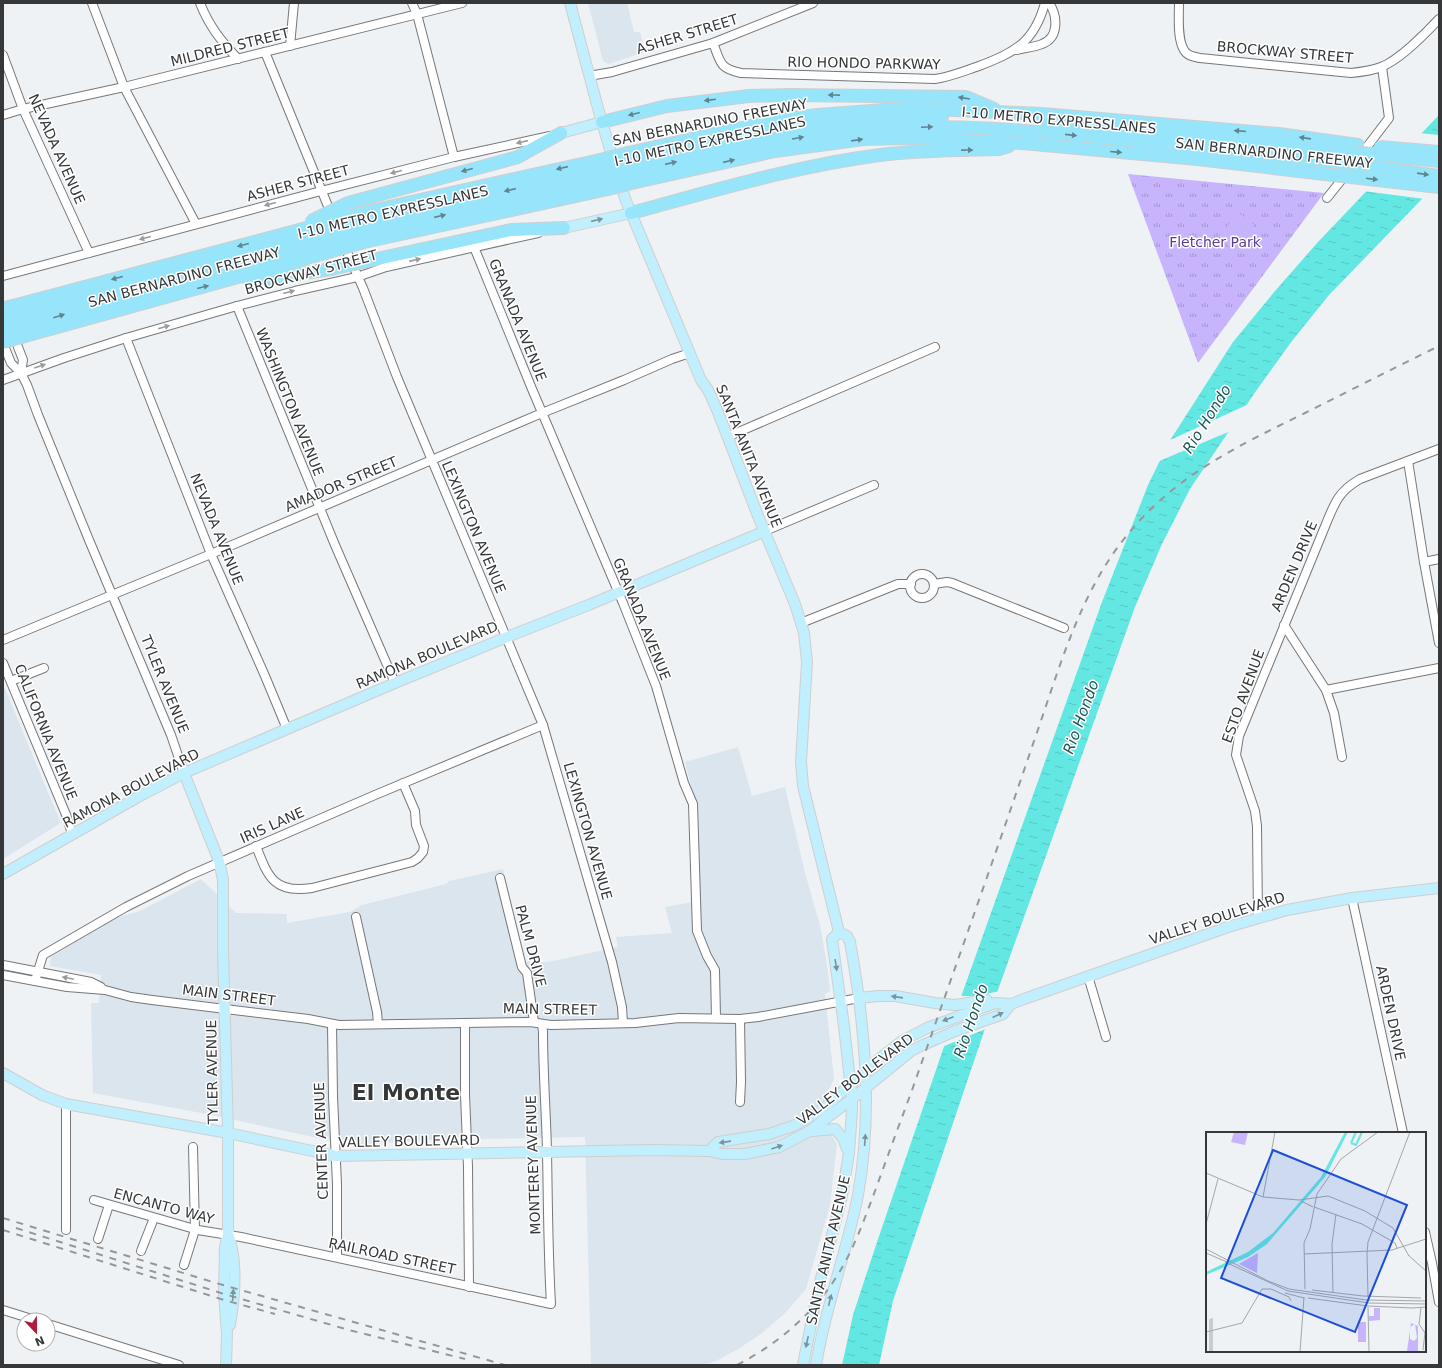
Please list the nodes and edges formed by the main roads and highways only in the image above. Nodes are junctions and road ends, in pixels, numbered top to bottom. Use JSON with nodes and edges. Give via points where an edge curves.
{"nodes":[{"id":1,"x":570,"y":3,"type":"edge"},
{"id":2,"x":1000,"y":111,"type":"junction"},
{"id":3,"x":602,"y":122,"type":"junction"},
{"id":4,"x":560,"y":133,"type":"joint"},
{"id":5,"x":1022,"y":143,"type":"junction"},
{"id":6,"x":1355,"y":148,"type":"junction"},
{"id":7,"x":1439,"y":152,"type":"edge"},
{"id":8,"x":1320,"y":160,"type":"junction"},
{"id":9,"x":1439,"y":161,"type":"edge"},
{"id":10,"x":632,"y":167,"type":"junction"},
{"id":11,"x":1271,"y":168,"type":"junction"},
{"id":12,"x":604,"y":174,"type":"junction"},
{"id":13,"x":1439,"y":176,"type":"edge"},
{"id":14,"x":1439,"y":187,"type":"edge"},
{"id":15,"x":631,"y":212,"type":"junction"},
{"id":16,"x":564,"y":228,"type":"joint"},
{"id":17,"x":359,"y":229,"type":"junction"},
{"id":18,"x":316,"y":235,"type":"junction"},
{"id":19,"x":237,"y":278,"type":"junction"},
{"id":20,"x":14,"y":317,"type":"edge"},
{"id":21,"x":3,"y":322,"type":"edge"},
{"id":22,"x":3,"y":332,"type":"edge"},
{"id":23,"x":3,"y":343,"type":"edge"},
{"id":24,"x":764,"y":531,"type":"junction"},
{"id":25,"x":184,"y":773,"type":"junction"},
{"id":26,"x":3,"y":874,"type":"edge"},
{"id":27,"x":1439,"y":888,"type":"edge"},
{"id":28,"x":840,"y":932,"type":"junction"},
{"id":29,"x":859,"y":998,"type":"junction"},
{"id":30,"x":995,"y":1003,"type":"junction"},
{"id":31,"x":1011,"y":1004,"type":"junction"},
{"id":32,"x":865,"y":1071,"type":"junction"},
{"id":33,"x":3,"y":1073,"type":"edge"},
{"id":34,"x":851,"y":1084,"type":"junction"},
{"id":35,"x":866,"y":1088,"type":"junction"},
{"id":36,"x":852,"y":1099,"type":"junction"},
{"id":37,"x":808,"y":1132,"type":"junction"},
{"id":38,"x":228,"y":1133,"type":"junction"},
{"id":39,"x":708,"y":1152,"type":"junction"},
{"id":40,"x":849,"y":1153,"type":"junction"},
{"id":41,"x":842,"y":1196,"type":"junction"},
{"id":42,"x":852,"y":1219,"type":"junction"},
{"id":43,"x":226,"y":1365,"type":"edge"},
{"id":44,"x":802,"y":1365,"type":"edge"},
{"id":45,"x":816,"y":1365,"type":"edge"}],
"edges":[{"from":1,"to":3,"type":"main road","name":"SANTA ANITA AVENUE"},
{"from":2,"to":3,"type":"highway","one_way":true,"via":[[966,97],[788,94],[667,106]]},
{"from":6,"to":2,"type":"highway","name":"SAN BERNARDINO FREEWAY","one_way":true,"via":[[1279,134]]},
{"from":2,"to":10,"type":"highway","name":"SAN BERNARDINO FREEWAY","via":[[911,108],[778,120]]},
{"from":3,"to":4,"type":"main road","name":"ASHER STREET"},
{"from":3,"to":15,"type":"main road","name":"SANTA ANITA AVENUE"},
{"from":4,"to":18,"type":"highway","one_way":true,"bridge":true,"via":[[518,157],[348,203]]},
{"from":10,"to":5,"type":"highway","name":"SAN BERNARDINO FREEWAY","one_way":true,"via":[[864,139],[912,138]]},
{"from":5,"to":11,"type":"highway","name":"SAN BERNARDINO FREEWAY","one_way":true},
{"from":15,"to":5,"type":"highway","one_way":true,"via":[[784,172],[830,163],[881,154],[999,149]]},
{"from":6,"to":7,"type":"highway","name":"SAN BERNARDINO FREEWAY","bridge":true},
{"from":6,"to":9,"type":"highway","name":"I-10 METRO EXPRESSLANES","bridge":true},
{"from":6,"to":10,"type":"highway","name":"I-10 METRO EXPRESSLANES","via":[[1014,119],[913,117],[782,130],[703,145]]},
{"from":10,"to":8,"type":"highway","name":"I-10 METRO EXPRESSLANES","one_way":true,"via":[[804,136],[872,129],[940,127],[1027,130]]},
{"from":8,"to":11,"type":"highway"},
{"from":8,"to":13,"type":"highway","name":"I-10 METRO EXPRESSLANES","one_way":true,"bridge":true},
{"from":10,"to":12,"type":"highway","name":"SAN BERNARDINO FREEWAY","bridge":true},
{"from":10,"to":12,"type":"highway","name":"SAN BERNARDINO FREEWAY","bridge":true},
{"from":11,"to":14,"type":"highway","name":"SAN BERNARDINO FREEWAY","one_way":true,"bridge":true},
{"from":12,"to":17,"type":"highway","name":"SAN BERNARDINO FREEWAY","one_way":true},
{"from":17,"to":12,"type":"highway","name":"SAN BERNARDINO FREEWAY","one_way":true},
{"from":16,"to":15,"type":"main road","name":"BROCKWAY STREET","one_way":true},
{"from":15,"to":24,"type":"main road","name":"SANTA ANITA AVENUE","via":[[701,380],[718,412]]},
{"from":16,"to":19,"type":"highway","bridge":true,"via":[[511,230],[331,268],[266,279]]},
{"from":17,"to":18,"type":"highway","name":"SAN BERNARDINO FREEWAY","bridge":true},
{"from":17,"to":18,"type":"highway","name":"SAN BERNARDINO FREEWAY","bridge":true},
{"from":18,"to":19,"type":"highway","name":"SAN BERNARDINO FREEWAY"},
{"from":18,"to":20,"type":"highway","name":"SAN BERNARDINO FREEWAY","one_way":true},
{"from":20,"to":18,"type":"highway","name":"I-10 METRO EXPRESSLANES","one_way":true,"via":[[142,291],[272,256]]},
{"from":20,"to":19,"type":"highway","name":"SAN BERNARDINO FREEWAY","one_way":true,"via":[[170,295]]},
{"from":20,"to":21,"type":"highway","name":"I-10 METRO EXPRESSLANES","bridge":true},
{"from":20,"to":22,"type":"highway","name":"I-10 METRO EXPRESSLANES","bridge":true},
{"from":20,"to":23,"type":"highway","name":"SAN BERNARDINO FREEWAY","bridge":true},
{"from":24,"to":25,"type":"main road","name":"RAMONA BOULEVARD","via":[[394,683]]},
{"from":24,"to":28,"type":"main road","name":"SANTA ANITA AVENUE","via":[[795,604],[804,634],[808,662],[801,762],[803,786]]},
{"from":25,"to":26,"type":"main road","name":"RAMONA BOULEVARD"},
{"from":25,"to":38,"type":"main road","name":"TYLER AVENUE","via":[[219,862],[223,880]]},
{"from":27,"to":31,"type":"main road","name":"VALLEY BOULEVARD","via":[[1352,898],[1287,910],[1228,927]]},
{"from":28,"to":29,"type":"main road","name":"SANTA ANITA AVENUE","via":[[847,936],[850,942]]},
{"from":28,"to":34,"type":"main road","name":"SANTA ANITA AVENUE","one_way":true,"via":[[832,939]]},
{"from":30,"to":29,"type":"main road","name":"MAIN STREET","one_way":true,"via":[[987,1000],[955,1005],[895,996]]},
{"from":29,"to":32,"type":"main road","name":"SANTA ANITA AVENUE"},
{"from":30,"to":31,"type":"main road","name":"VALLEY BOULEVARD"},
{"from":30,"to":32,"type":"main road","name":"VALLEY BOULEVARD","one_way":true,"via":[[902,1040]]},
{"from":35,"to":31,"type":"main road","name":"VALLEY BOULEVARD","one_way":true,"via":[[922,1045],[1003,1014]]},
{"from":32,"to":34,"type":"main road","name":"VALLEY BOULEVARD"},
{"from":32,"to":35,"type":"main road","name":"SANTA ANITA AVENUE"},
{"from":33,"to":38,"type":"main road","name":"VALLEY BOULEVARD","via":[[42,1095],[66,1104]]},
{"from":34,"to":36,"type":"main road","name":"SANTA ANITA AVENUE"},
{"from":34,"to":39,"type":"main road","name":"VALLEY BOULEVARD","one_way":true,"via":[[824,1108],[793,1126],[768,1134],[718,1142]]},
{"from":35,"to":36,"type":"main road","name":"VALLEY BOULEVARD"},
{"from":42,"to":35,"type":"main road","name":"SANTA ANITA AVENUE","one_way":true,"via":[[863,1158]]},
{"from":36,"to":37,"type":"main road","name":"VALLEY BOULEVARD"},
{"from":36,"to":40,"type":"main road","name":"SANTA ANITA AVENUE"},
{"from":39,"to":37,"type":"main road","name":"VALLEY BOULEVARD","one_way":true,"via":[[745,1154],[763,1151],[780,1146]]},
{"from":37,"to":40,"type":"main road","via":[[835,1129],[843,1138]]},
{"from":38,"to":39,"type":"main road","name":"VALLEY BOULEVARD","via":[[336,1156],[652,1150]]},
{"from":38,"to":43,"type":"main road","name":"TYLER AVENUE","via":[[228,1234],[225,1247],[224,1294]]},
{"from":40,"to":41,"type":"main road","name":"SANTA ANITA AVENUE"},
{"from":41,"to":42,"type":"main road","via":[[847,1197],[849,1201]]},
{"from":41,"to":44,"type":"main road","name":"SANTA ANITA AVENUE","one_way":true},
{"from":45,"to":42,"type":"main road","name":"SANTA ANITA AVENUE","one_way":true}]}
